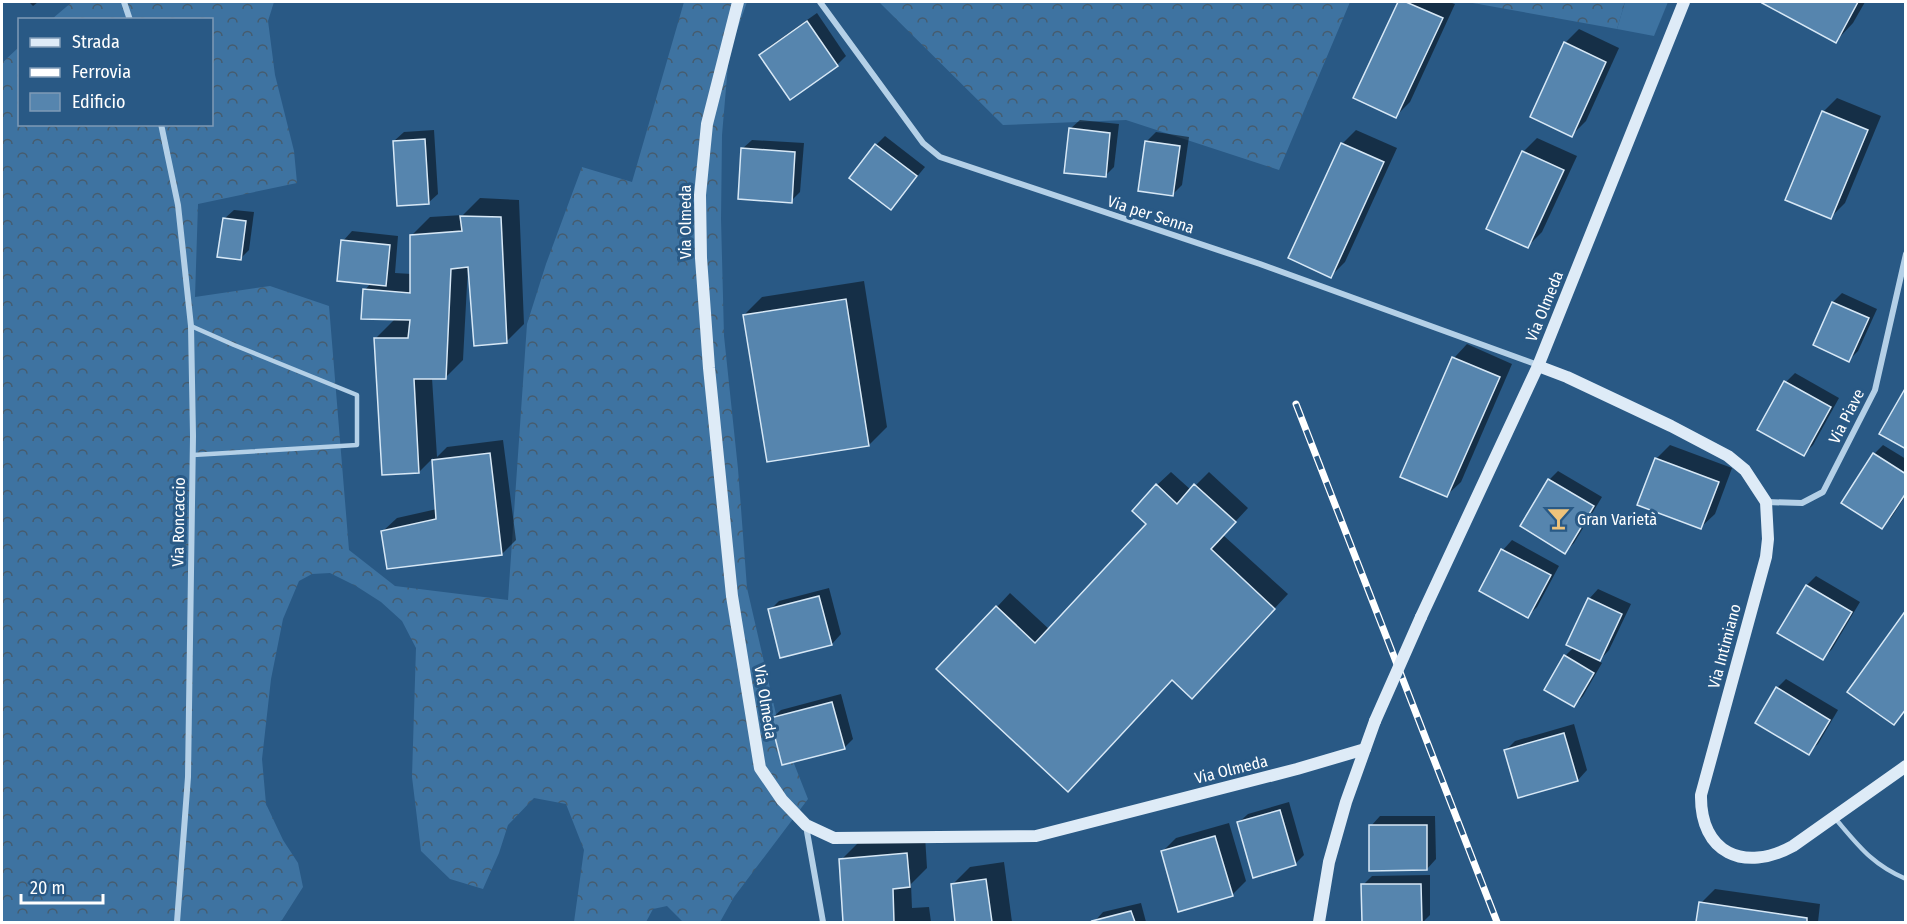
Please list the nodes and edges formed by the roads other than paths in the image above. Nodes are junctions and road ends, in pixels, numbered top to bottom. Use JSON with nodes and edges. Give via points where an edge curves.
{"nodes":[{"id":1,"x":124,"y":2,"type":"edge"},
{"id":2,"x":738,"y":2,"type":"edge"},
{"id":3,"x":820,"y":2,"type":"edge"},
{"id":4,"x":1684,"y":2,"type":"edge"},
{"id":5,"x":129,"y":18,"type":"edge"},
{"id":6,"x":161,"y":126,"type":"edge"},
{"id":7,"x":1905,"y":254,"type":"edge"},
{"id":8,"x":191,"y":326,"type":"junction"},
{"id":9,"x":1538,"y":366,"type":"junction"},
{"id":10,"x":193,"y":455,"type":"junction"},
{"id":11,"x":1766,"y":502,"type":"junction"},
{"id":12,"x":1365,"y":749,"type":"junction"},
{"id":13,"x":1905,"y":766,"type":"edge"},
{"id":14,"x":1833,"y":817,"type":"junction"},
{"id":15,"x":806,"y":825,"type":"junction"},
{"id":16,"x":1905,"y":879,"type":"edge"},
{"id":17,"x":177,"y":922,"type":"edge"},
{"id":18,"x":823,"y":922,"type":"edge"},
{"id":19,"x":1319,"y":922,"type":"edge"}],
"edges":[{"from":1,"to":5,"type":"street"},
{"from":2,"to":15,"type":"street","name":"Via Olmeda","via":[[707,124],[700,195],[709,368],[732,596],[760,768]]},
{"from":3,"to":9,"type":"street","name":"Via per Senna","via":[[923,143],[940,157],[1260,264]]},
{"from":4,"to":9,"type":"street","name":"Via Olmeda"},
{"from":6,"to":8,"type":"street","name":"Via Roncaccio","via":[[178,205]]},
{"from":7,"to":11,"type":"street","name":"Via Piave","via":[[1875,390],[1823,492],[1802,503]]},
{"from":8,"to":10,"type":"street","name":"Via Roncaccio"},
{"from":8,"to":10,"type":"lane","via":[[357,395],[357,445]]},
{"from":9,"to":11,"type":"street","via":[[1728,456],[1745,470]]},
{"from":9,"to":12,"type":"street","name":"Via Olmeda","bridge":true,"via":[[1421,617]]},
{"from":10,"to":17,"type":"street","name":"Via Roncaccio","via":[[188,777]]},
{"from":11,"to":14,"type":"street","name":"Via Intimiano","via":[[1766,557],[1704,783],[1701,807],[1709,833],[1721,848],[1752,859],[1778,854]]},
{"from":12,"to":15,"type":"street","name":"Via Olmeda","via":[[1036,836],[834,838]]},
{"from":12,"to":19,"type":"street","name":"Via Olmeda","via":[[1329,862]]},
{"from":13,"to":14,"type":"street","name":"Via Intimiano"},
{"from":14,"to":16,"type":"lane","via":[[1866,855],[1886,871]]},
{"from":15,"to":18,"type":"street"}]}
